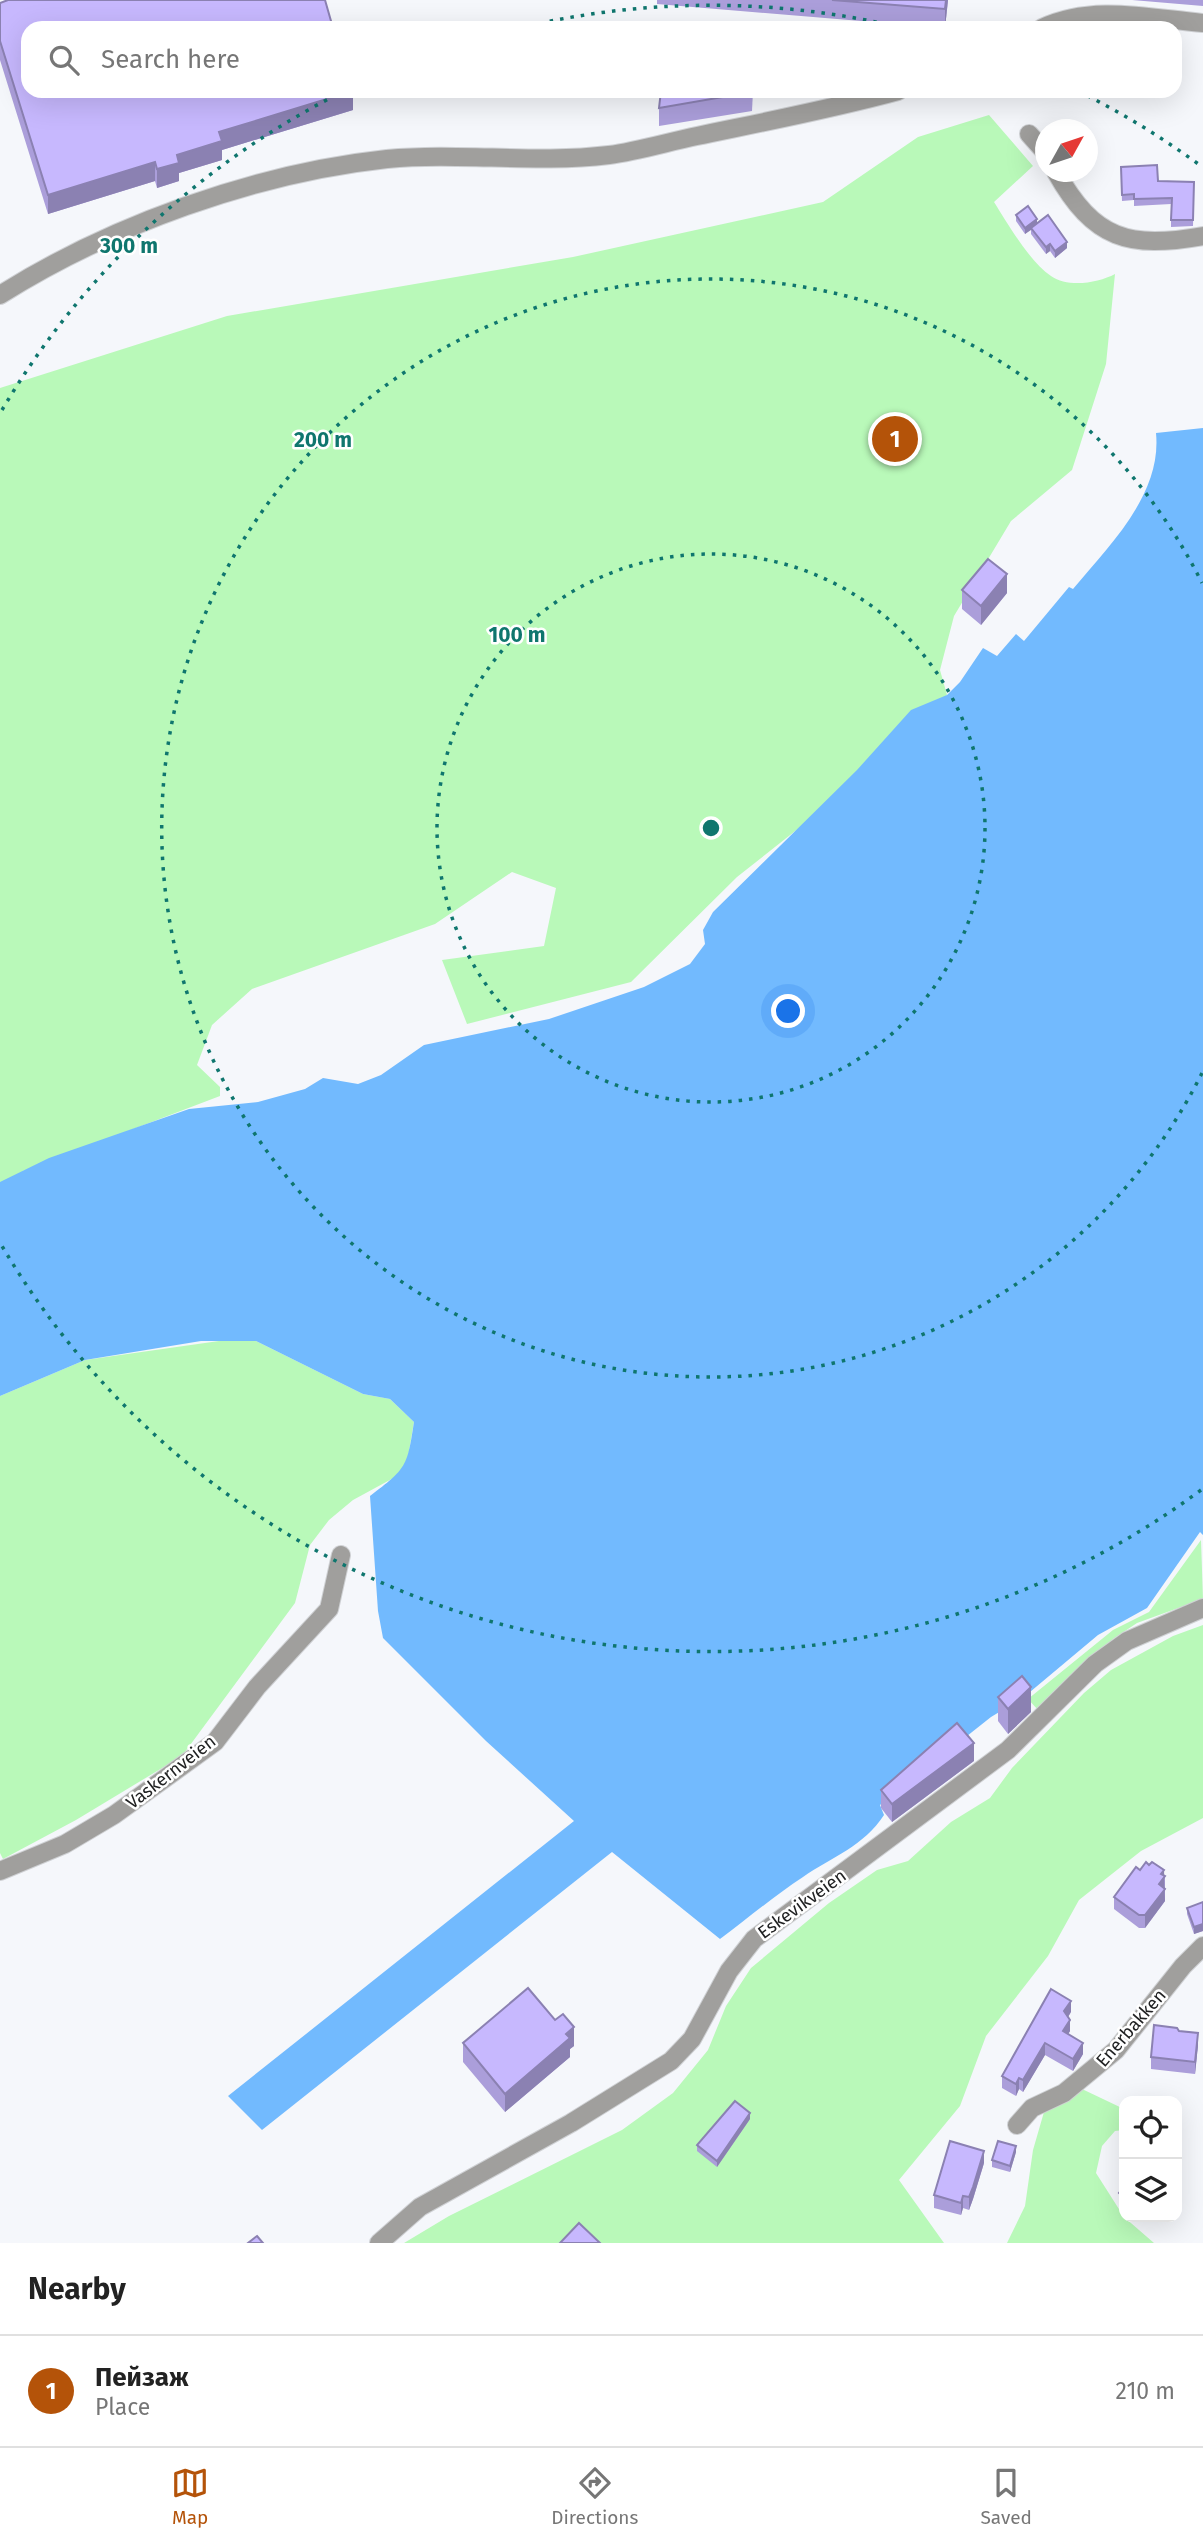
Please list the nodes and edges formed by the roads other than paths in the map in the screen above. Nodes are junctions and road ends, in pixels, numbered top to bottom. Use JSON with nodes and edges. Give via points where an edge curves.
{"nodes":[{"id":1,"x":1057,"y":21,"type":"edge"},
{"id":2,"x":1181,"y":21,"type":"edge"},
{"id":3,"x":1182,"y":21,"type":"edge"},
{"id":4,"x":1203,"y":23,"type":"edge"},
{"id":5,"x":866,"y":98,"type":"edge"},
{"id":6,"x":1028,"y":134,"type":"dead end"},
{"id":7,"x":1035,"y":142,"type":"edge"},
{"id":8,"x":1063,"y":182,"type":"edge"},
{"id":9,"x":1203,"y":236,"type":"edge"},
{"id":10,"x":0,"y":295,"type":"edge"},
{"id":11,"x":341,"y":1555,"type":"dead end"},
{"id":12,"x":1203,"y":1608,"type":"edge"},
{"id":13,"x":0,"y":1871,"type":"edge"},
{"id":14,"x":1203,"y":1946,"type":"edge"},
{"id":15,"x":1017,"y":2125,"type":"dead end"},
{"id":16,"x":379,"y":2243,"type":"edge"}],
"edges":[{"from":1,"to":2,"type":"street","via":[[1093,13]]},
{"from":3,"to":4,"type":"street"},
{"from":5,"to":10,"type":"street","via":[[610,155],[386,159],[270,181],[100,240]]},
{"from":6,"to":7,"type":"street"},
{"from":8,"to":9,"type":"street","via":[[1099,226],[1119,236],[1139,242],[1168,242]]},
{"from":11,"to":13,"type":"street","name":"Vaskernveien","via":[[328,1609],[257,1687],[215,1742],[104,1821],[65,1844]]},
{"from":12,"to":16,"type":"street","name":"Eskevikveien","via":[[1127,1641],[1095,1664],[1008,1750],[754,1939],[729,1971],[692,2039],[671,2062],[420,2207]]},
{"from":14,"to":15,"type":"street","name":"Enerbakken","via":[[1116,2050],[1064,2093],[1032,2108]]}]}
